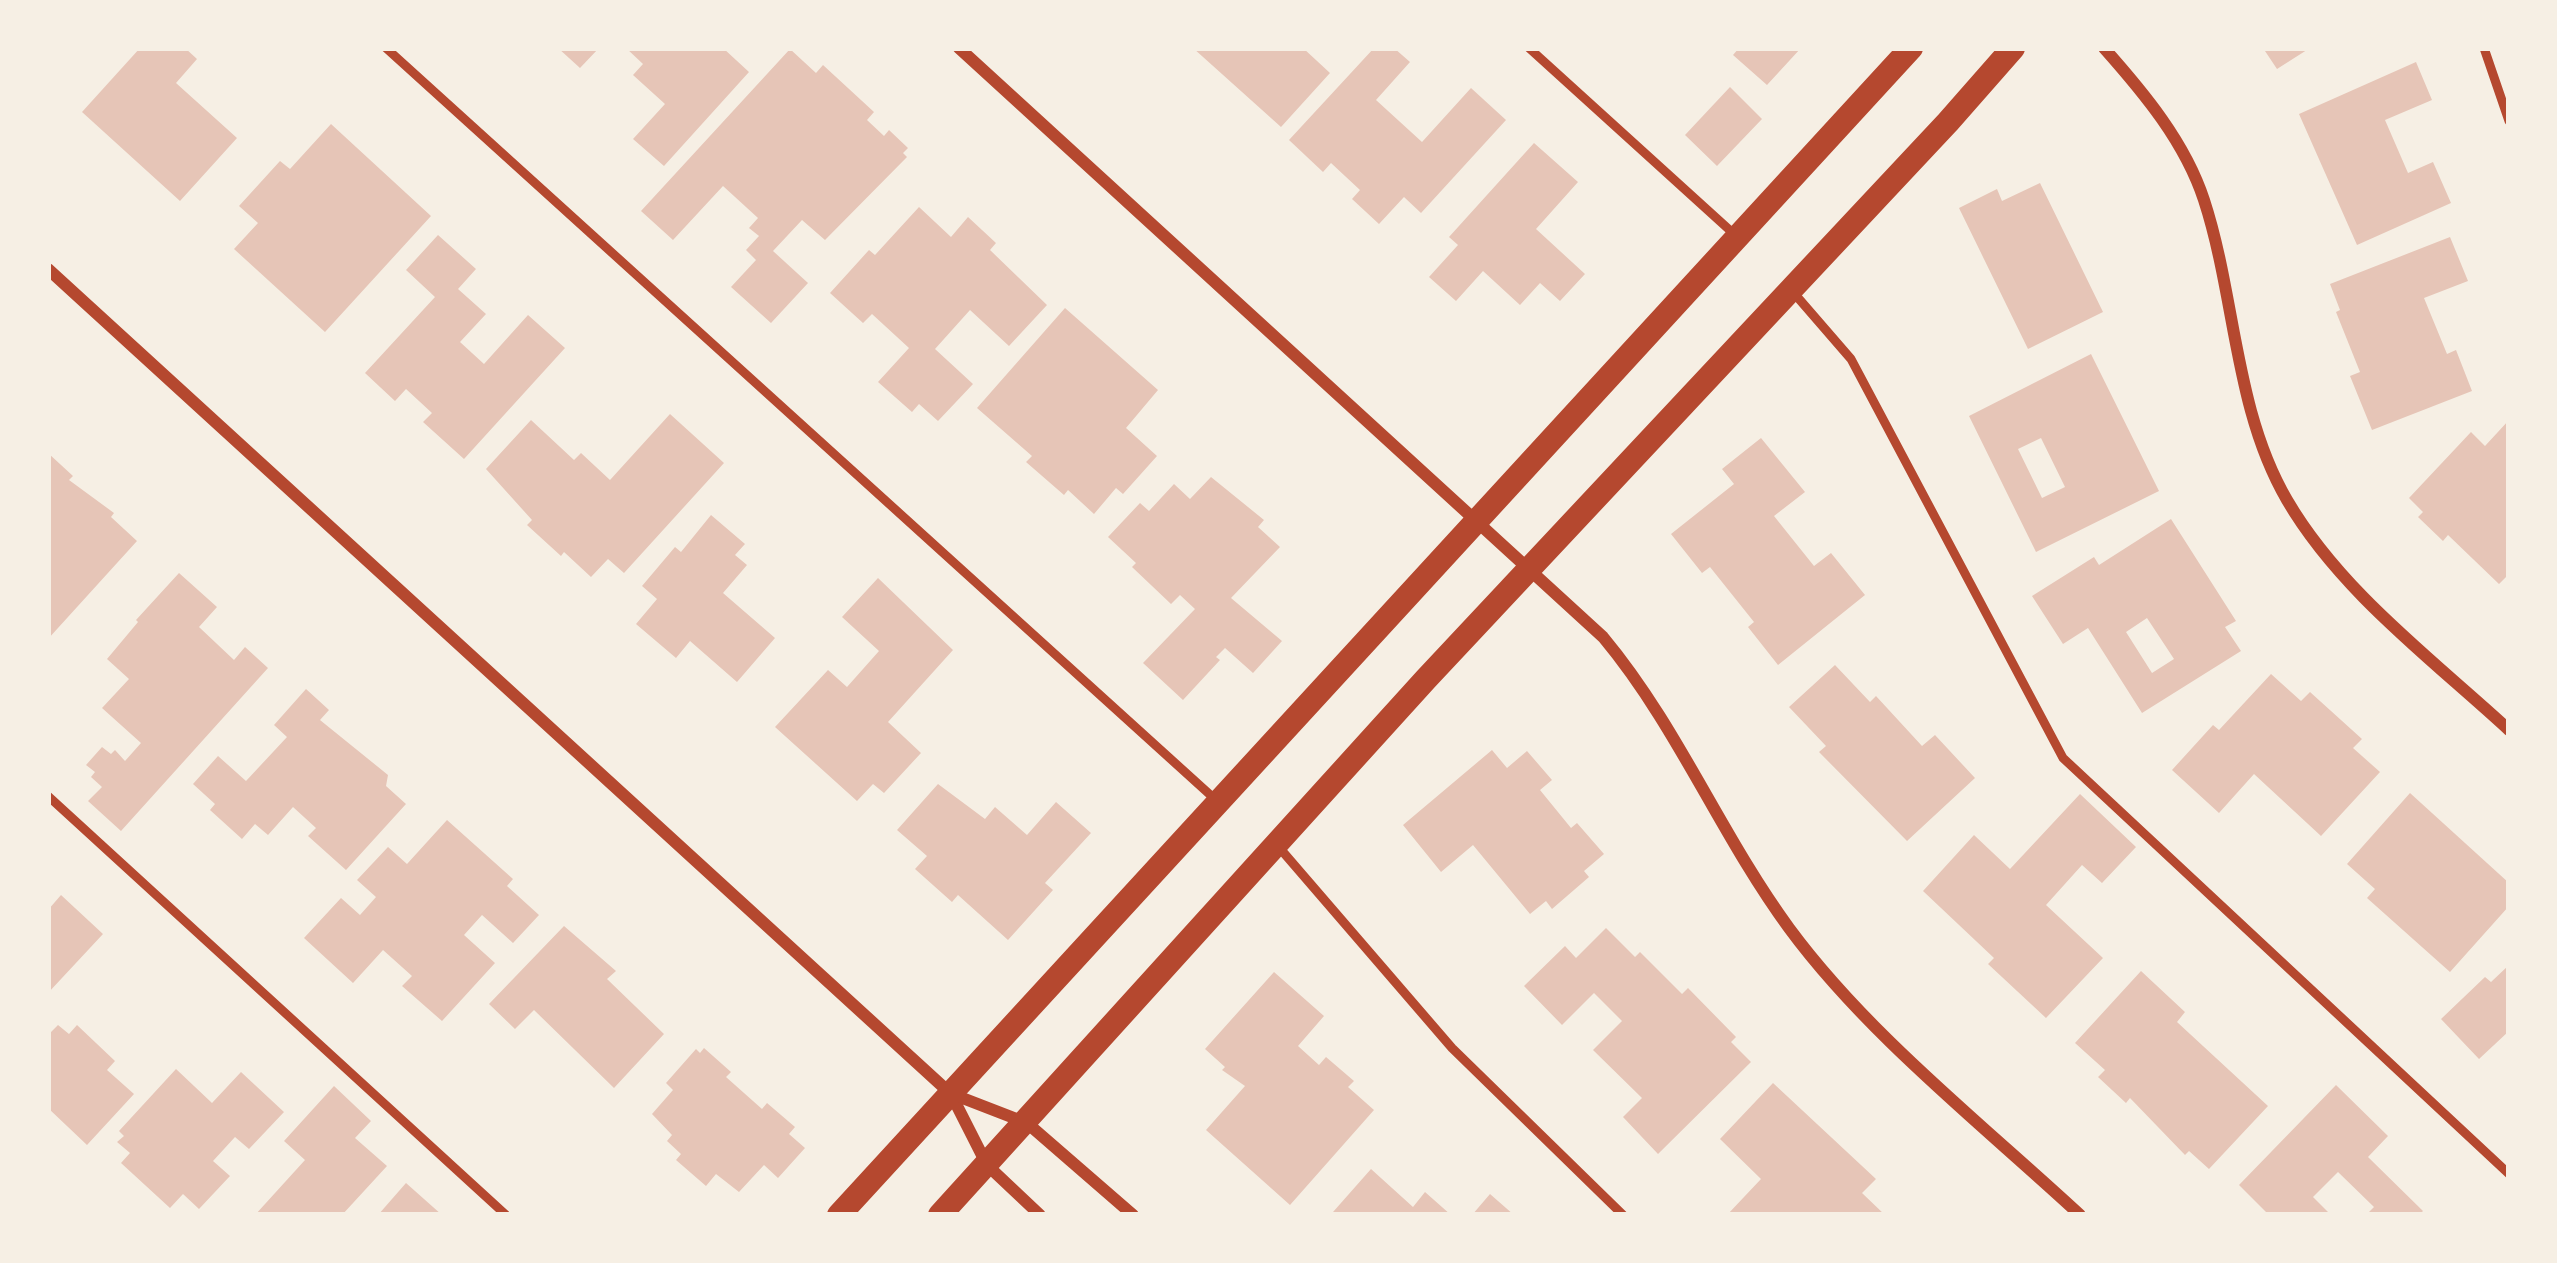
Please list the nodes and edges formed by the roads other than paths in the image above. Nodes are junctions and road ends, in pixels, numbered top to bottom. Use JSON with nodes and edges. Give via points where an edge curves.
{"nodes":[{"id":1,"x":386,"y":48,"type":"edge"},
{"id":2,"x":959,"y":48,"type":"edge"},
{"id":3,"x":1529,"y":48,"type":"edge"},
{"id":4,"x":1911,"y":48,"type":"edge"},
{"id":5,"x":2013,"y":48,"type":"edge"},
{"id":6,"x":2104,"y":48,"type":"edge"},
{"id":7,"x":2484,"y":48,"type":"edge"},
{"id":8,"x":2509,"y":121,"type":"edge"},
{"id":9,"x":1737,"y":237,"type":"junction"},
{"id":10,"x":48,"y":269,"type":"edge"},
{"id":11,"x":1790,"y":288,"type":"junction"},
{"id":12,"x":1478,"y":520,"type":"junction"},
{"id":13,"x":1531,"y":569,"type":"junction"},
{"id":14,"x":2509,"y":730,"type":"edge"},
{"id":15,"x":48,"y":796,"type":"edge"},
{"id":16,"x":1217,"y":801,"type":"junction"},
{"id":17,"x":1277,"y":845,"type":"junction"},
{"id":18,"x":951,"y":1094,"type":"junction"},
{"id":19,"x":1027,"y":1123,"type":"junction"},
{"id":20,"x":987,"y":1165,"type":"junction"},
{"id":21,"x":2509,"y":1174,"type":"edge"},
{"id":22,"x":506,"y":1215,"type":"edge"},
{"id":23,"x":839,"y":1215,"type":"edge"},
{"id":24,"x":940,"y":1215,"type":"edge"},
{"id":25,"x":1040,"y":1215,"type":"edge"},
{"id":26,"x":1132,"y":1215,"type":"edge"},
{"id":27,"x":1623,"y":1215,"type":"edge"},
{"id":28,"x":2080,"y":1215,"type":"edge"}],
"edges":[{"from":1,"to":16,"type":"lane"},
{"from":2,"to":12,"type":"street"},
{"from":3,"to":9,"type":"lane"},
{"from":4,"to":9,"type":"main road"},
{"from":5,"to":11,"type":"main road"},
{"from":6,"to":14,"type":"street","via":[[2176,140],[2204,200],[2252,417],[2287,499],[2351,585]]},
{"from":7,"to":8,"type":"lane"},
{"from":9,"to":12,"type":"main road"},
{"from":10,"to":18,"type":"street"},
{"from":11,"to":13,"type":"main road"},
{"from":11,"to":21,"type":"lane","via":[[1851,359],[2063,758]]},
{"from":12,"to":13,"type":"street"},
{"from":12,"to":16,"type":"main road"},
{"from":13,"to":17,"type":"main road"},
{"from":13,"to":28,"type":"street","via":[[1639,680],[1734,849],[1835,988]]},
{"from":15,"to":22,"type":"lane"},
{"from":16,"to":18,"type":"main road"},
{"from":17,"to":19,"type":"main road"},
{"from":17,"to":27,"type":"lane","via":[[1452,1048]]},
{"from":18,"to":19,"type":"street"},
{"from":18,"to":20,"type":"street"},
{"from":18,"to":23,"type":"main road"},
{"from":19,"to":20,"type":"main road"},
{"from":19,"to":26,"type":"street"},
{"from":20,"to":24,"type":"main road"},
{"from":20,"to":25,"type":"street"}]}
